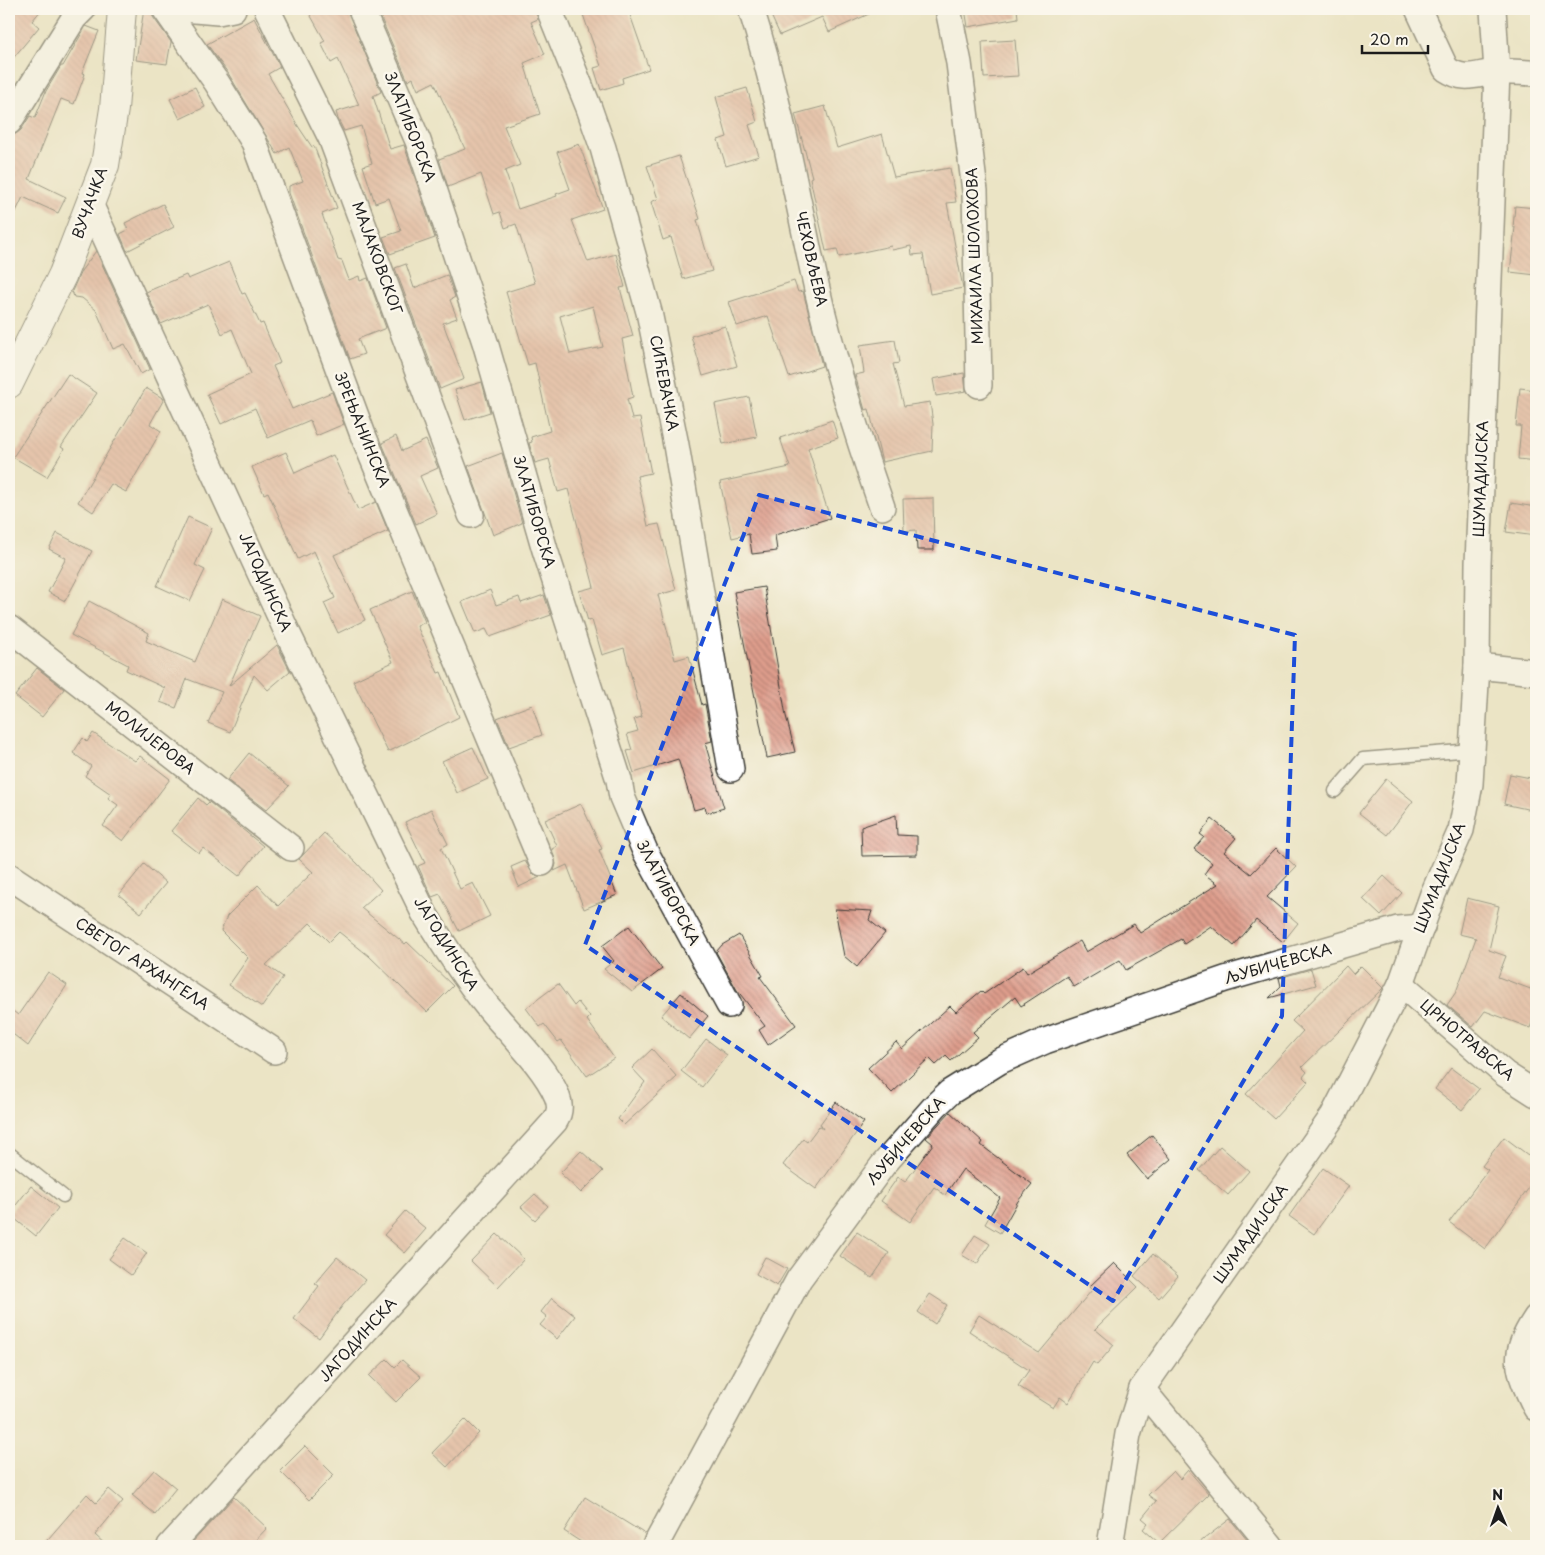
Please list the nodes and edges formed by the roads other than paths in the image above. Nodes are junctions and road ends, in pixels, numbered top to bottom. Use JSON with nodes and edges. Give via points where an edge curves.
{"nodes":[{"id":1,"x":83,"y":9,"type":"edge"},
{"id":2,"x":122,"y":9,"type":"edge"},
{"id":3,"x":165,"y":9,"type":"edge"},
{"id":4,"x":183,"y":9,"type":"edge"},
{"id":5,"x":233,"y":9,"type":"edge"},
{"id":6,"x":266,"y":9,"type":"edge"},
{"id":7,"x":362,"y":9,"type":"edge"},
{"id":8,"x":549,"y":9,"type":"edge"},
{"id":9,"x":751,"y":9,"type":"edge"},
{"id":10,"x":948,"y":9,"type":"edge"},
{"id":11,"x":1418,"y":9,"type":"edge"},
{"id":12,"x":1493,"y":9,"type":"edge"},
{"id":13,"x":1497,"y":72,"type":"junction"},
{"id":14,"x":1536,"y":73,"type":"edge"},
{"id":15,"x":9,"y":122,"type":"edge"},
{"id":16,"x":91,"y":206,"type":"junction"},
{"id":17,"x":9,"y":384,"type":"edge"},
{"id":18,"x":979,"y":386,"type":"dead end"},
{"id":19,"x":882,"y":507,"type":"dead end"},
{"id":20,"x":471,"y":515,"type":"dead end"},
{"id":21,"x":9,"y":628,"type":"edge"},
{"id":22,"x":1477,"y":666,"type":"junction"},
{"id":23,"x":1536,"y":672,"type":"edge"},
{"id":24,"x":1472,"y":750,"type":"junction"},
{"id":25,"x":731,"y":770,"type":"dead end"},
{"id":26,"x":1335,"y":791,"type":"dead end"},
{"id":27,"x":291,"y":848,"type":"dead end"},
{"id":28,"x":542,"y":862,"type":"dead end"},
{"id":29,"x":9,"y":876,"type":"edge"},
{"id":30,"x":1422,"y":927,"type":"junction"},
{"id":31,"x":1401,"y":984,"type":"junction"},
{"id":32,"x":729,"y":1006,"type":"dead end"},
{"id":33,"x":274,"y":1051,"type":"dead end"},
{"id":34,"x":1536,"y":1094,"type":"edge"},
{"id":35,"x":9,"y":1152,"type":"edge"},
{"id":36,"x":63,"y":1196,"type":"dead end"},
{"id":37,"x":1536,"y":1318,"type":"edge"},
{"id":38,"x":1142,"y":1389,"type":"junction"},
{"id":39,"x":1536,"y":1408,"type":"edge"},
{"id":40,"x":170,"y":1546,"type":"edge"},
{"id":41,"x":655,"y":1546,"type":"edge"},
{"id":42,"x":1110,"y":1546,"type":"edge"},
{"id":43,"x":1271,"y":1546,"type":"edge"}],
"edges":[{"from":1,"to":15,"type":"street","via":[[74,18]]},
{"from":2,"to":16,"type":"street","name":"ВУЧАЧКА","via":[[114,109],[105,164]]},
{"from":3,"to":28,"type":"street","name":"ЗРЕЊАНИНСКА","via":[[254,142],[363,435]]},
{"from":4,"to":5,"type":"street","via":[[218,12]]},
{"from":6,"to":20,"type":"street","name":"МАЈАКОВСКОГ","via":[[331,138]]},
{"from":7,"to":32,"type":"street","name":"ЗЛАТИБОРСКА","via":[[418,141],[485,342],[545,550],[622,797],[645,851]]},
{"from":8,"to":25,"type":"street","name":"СИЋЕВАЧКА","via":[[600,140],[649,312],[676,445]]},
{"from":9,"to":19,"type":"street","name":"ЧЕХОВЉЕВА","via":[[770,69],[817,291],[852,420]]},
{"from":10,"to":18,"type":"street","name":"МИХАИЛА ШОЛОХОВА","via":[[960,63],[975,191]]},
{"from":11,"to":13,"type":"street","via":[[1446,69],[1467,78]]},
{"from":12,"to":13,"type":"street","name":"ШУМАДИЈСКА"},
{"from":13,"to":14,"type":"street"},
{"from":13,"to":22,"type":"street","name":"ШУМАДИЈСКА"},
{"from":16,"to":17,"type":"street","name":"ВУЧАЧКА","via":[[63,274]]},
{"from":16,"to":40,"type":"street","name":"ЈАГОДИНСКА","via":[[288,634],[424,913],[483,1001],[549,1082],[560,1104],[560,1113],[555,1121]]},
{"from":21,"to":27,"type":"street","name":"МОЛИЈЕРОВА"},
{"from":22,"to":23,"type":"street"},
{"from":22,"to":24,"type":"street","name":"ШУМАДИЈСКА"},
{"from":24,"to":26,"type":"lane","via":[[1363,759]]},
{"from":24,"to":30,"type":"street","name":"ШУМАДИЈСКА","via":[[1470,784],[1461,830]]},
{"from":29,"to":33,"type":"street","name":"СВЕТОГ АРХАНГЕЛА"},
{"from":30,"to":31,"type":"street","name":"ШУМАДИЈСКА"},
{"from":30,"to":41,"type":"street","name":"ЉУБИЧЕВСКА","via":[[1398,929],[1224,979],[1045,1041],[1000,1061],[950,1092],[883,1166],[799,1279]]},
{"from":31,"to":34,"type":"street","name":"ЦРНОТРАВСКА","via":[[1505,1074]]},
{"from":31,"to":38,"type":"street","name":"ШУМАДИЈСКА","via":[[1333,1116]]},
{"from":35,"to":36,"type":"lane"},
{"from":37,"to":39,"type":"street","via":[[1521,1342],[1518,1361]]},
{"from":38,"to":42,"type":"street","name":"ШУМАДИЈСКА","via":[[1128,1434]]},
{"from":38,"to":43,"type":"street"}]}
